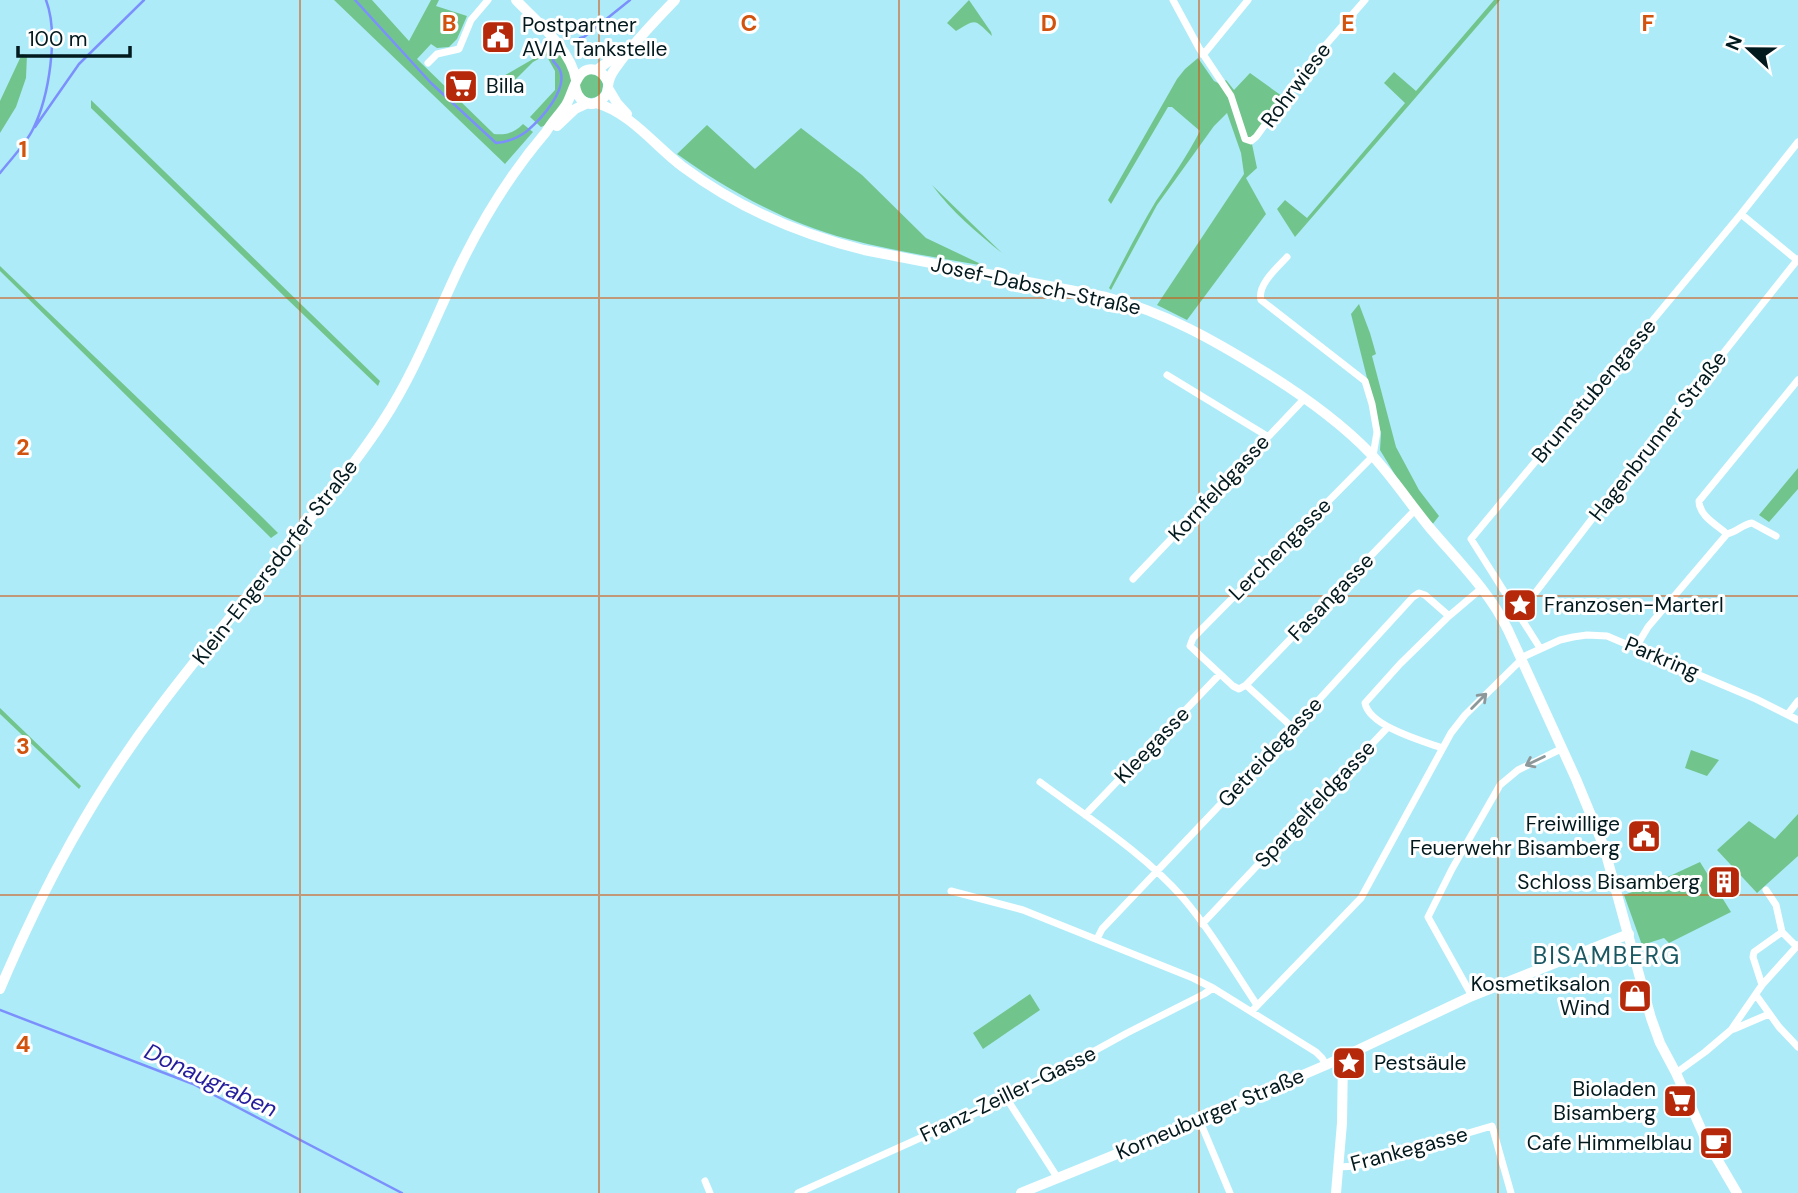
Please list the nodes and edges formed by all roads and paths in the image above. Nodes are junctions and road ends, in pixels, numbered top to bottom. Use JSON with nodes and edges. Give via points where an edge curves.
{"nodes":[{"id":1,"x":488,"y":0,"type":"edge"},
{"id":2,"x":516,"y":0,"type":"edge"},
{"id":3,"x":675,"y":0,"type":"edge"},
{"id":4,"x":1173,"y":0,"type":"edge"},
{"id":5,"x":1248,"y":0,"type":"edge"},
{"id":6,"x":1365,"y":0,"type":"edge"},
{"id":7,"x":641,"y":36,"type":"junction"},
{"id":8,"x":559,"y":45,"type":"junction"},
{"id":9,"x":1203,"y":55,"type":"junction"},
{"id":10,"x":428,"y":64,"type":"dead end"},
{"id":11,"x":594,"y":70,"type":"junction"},
{"id":12,"x":575,"y":83,"type":"junction"},
{"id":13,"x":608,"y":85,"type":"junction"},
{"id":14,"x":592,"y":103,"type":"junction"},
{"id":15,"x":547,"y":132,"type":"junction"},
{"id":16,"x":643,"y":132,"type":"junction"},
{"id":17,"x":1798,"y":142,"type":"edge"},
{"id":18,"x":1741,"y":214,"type":"junction"},
{"id":19,"x":1287,"y":257,"type":"dead end"},
{"id":20,"x":1798,"y":260,"type":"edge"},
{"id":21,"x":1167,"y":375,"type":"dead end"},
{"id":22,"x":1798,"y":380,"type":"edge"},
{"id":23,"x":1305,"y":398,"type":"junction"},
{"id":24,"x":1268,"y":436,"type":"junction"},
{"id":25,"x":1373,"y":456,"type":"junction"},
{"id":26,"x":1415,"y":510,"type":"junction"},
{"id":27,"x":1727,"y":534,"type":"junction"},
{"id":28,"x":1776,"y":536,"type":"dead end"},
{"id":29,"x":1133,"y":579,"type":"dead end"},
{"id":30,"x":1482,"y":588,"type":"junction"},
{"id":31,"x":1519,"y":614,"type":"junction"},
{"id":32,"x":1449,"y":616,"type":"junction"},
{"id":33,"x":1540,"y":648,"type":"junction"},
{"id":34,"x":1636,"y":648,"type":"junction"},
{"id":35,"x":1522,"y":659,"type":"junction"},
{"id":36,"x":1220,"y":674,"type":"junction"},
{"id":37,"x":1246,"y":685,"type":"junction"},
{"id":38,"x":1798,"y":701,"type":"edge"},
{"id":39,"x":1788,"y":715,"type":"junction"},
{"id":40,"x":1798,"y":720,"type":"edge"},
{"id":41,"x":1293,"y":728,"type":"junction"},
{"id":42,"x":1387,"y":728,"type":"junction"},
{"id":43,"x":1442,"y":748,"type":"junction"},
{"id":44,"x":1561,"y":748,"type":"junction"},
{"id":45,"x":1040,"y":782,"type":"dead end"},
{"id":46,"x":1085,"y":815,"type":"junction"},
{"id":47,"x":1157,"y":872,"type":"junction"},
{"id":48,"x":1766,"y":890,"type":"dead end"},
{"id":49,"x":951,"y":891,"type":"dead end"},
{"id":50,"x":1202,"y":924,"type":"junction"},
{"id":51,"x":1782,"y":932,"type":"junction"},
{"id":52,"x":1629,"y":934,"type":"junction"},
{"id":53,"x":1097,"y":939,"type":"junction"},
{"id":54,"x":1797,"y":946,"type":"edge"},
{"id":55,"x":1762,"y":985,"type":"junction"},
{"id":56,"x":1213,"y":988,"type":"junction"},
{"id":57,"x":0,"y":989,"type":"edge"},
{"id":58,"x":1756,"y":995,"type":"junction"},
{"id":59,"x":1472,"y":996,"type":"junction"},
{"id":60,"x":1255,"y":1008,"type":"junction"},
{"id":61,"x":1769,"y":1014,"type":"junction"},
{"id":62,"x":1731,"y":1030,"type":"junction"},
{"id":63,"x":1798,"y":1047,"type":"edge"},
{"id":64,"x":1343,"y":1057,"type":"junction"},
{"id":65,"x":1326,"y":1065,"type":"junction"},
{"id":66,"x":1676,"y":1073,"type":"junction"},
{"id":67,"x":1007,"y":1099,"type":"junction"},
{"id":68,"x":1199,"y":1119,"type":"junction"},
{"id":69,"x":1339,"y":1167,"type":"junction"},
{"id":70,"x":1058,"y":1177,"type":"junction"},
{"id":71,"x":705,"y":1181,"type":"dead end"},
{"id":72,"x":710,"y":1193,"type":"edge"},
{"id":73,"x":798,"y":1193,"type":"edge"},
{"id":74,"x":1021,"y":1193,"type":"edge"},
{"id":75,"x":1230,"y":1193,"type":"edge"},
{"id":76,"x":1336,"y":1193,"type":"edge"},
{"id":77,"x":1511,"y":1193,"type":"edge"},
{"id":78,"x":1737,"y":1193,"type":"edge"}],
"edges":[{"from":1,"to":10,"type":"street","via":[[471,20],[459,49],[437,54]]},
{"from":2,"to":8,"type":"main road"},
{"from":3,"to":7,"type":"main road"},
{"from":4,"to":9,"type":"street"},
{"from":5,"to":9,"type":"street"},
{"from":6,"to":9,"type":"street","name":"Rohrwiese","via":[[1251,141],[1245,139],[1231,96]]},
{"from":7,"to":11,"type":"main road"},
{"from":7,"to":13,"type":"main road","via":[[617,65]]},
{"from":8,"to":11,"type":"main road"},
{"from":8,"to":12,"type":"main road","via":[[572,66]]},
{"from":11,"to":12,"type":"main road","via":[[582,72]]},
{"from":11,"to":13,"type":"main road","via":[[603,74]]},
{"from":12,"to":14,"type":"main road","via":[[578,96]]},
{"from":12,"to":15,"type":"main road","name":"Klein-Engersdorfer Straße"},
{"from":13,"to":14,"type":"main road","via":[[604,98]]},
{"from":13,"to":16,"type":"main road","name":"Josef-Dabsch-Straße","via":[[617,103]]},
{"from":14,"to":15,"type":"main road","name":"Klein-Engersdorfer Straße","via":[[575,109]]},
{"from":14,"to":16,"type":"main road","name":"Josef-Dabsch-Straße","via":[[614,110]]},
{"from":15,"to":57,"type":"main road","name":"Klein-Engersdorfer Straße","via":[[513,172],[487,215],[407,380],[374,436],[163,703],[102,789],[46,886]]},
{"from":16,"to":23,"type":"main road","name":"Josef-Dabsch-Straße","via":[[712,187],[791,228],[864,250],[1136,305],[1220,344]]},
{"from":17,"to":18,"type":"street","name":"Brunnstubengasse"},
{"from":18,"to":20,"type":"street"},
{"from":18,"to":31,"type":"street","name":"Brunnstubengasse","via":[[1471,539]]},
{"from":19,"to":25,"type":"street","via":[[1262,287],[1261,300],[1365,382],[1377,432]]},
{"from":20,"to":31,"type":"street","name":"Hagenbrunner Straße"},
{"from":21,"to":24,"type":"street"},
{"from":22,"to":27,"type":"street","via":[[1699,501],[1702,512]]},
{"from":23,"to":24,"type":"street","name":"Kornfeldgasse"},
{"from":23,"to":25,"type":"main road","name":"Josef-Dabsch-Straße"},
{"from":24,"to":29,"type":"street","name":"Kornfeldgasse"},
{"from":25,"to":26,"type":"main road","name":"Josef-Dabsch-Straße"},
{"from":25,"to":36,"type":"street","name":"Lerchengasse","via":[[1192,638],[1191,648]]},
{"from":26,"to":30,"type":"main road","name":"Josef-Dabsch-Straße"},
{"from":26,"to":37,"type":"street","name":"Fasangasse"},
{"from":27,"to":28,"type":"street","via":[[1752,523]]},
{"from":27,"to":34,"type":"street","via":[[1648,627]]},
{"from":30,"to":32,"type":"street"},
{"from":30,"to":35,"type":"main road","name":"Josef-Dabsch-Straße"},
{"from":31,"to":33,"type":"street","name":"Brunnstubengasse"},
{"from":32,"to":41,"type":"street","name":"Getreidegasse","via":[[1425,595],[1416,595]]},
{"from":32,"to":42,"type":"street","via":[[1365,703]]},
{"from":33,"to":34,"type":"street","name":"Parkring","via":[[1587,635],[1606,636]]},
{"from":33,"to":35,"type":"street","name":"Parkring"},
{"from":34,"to":39,"type":"street","name":"Parkring"},
{"from":43,"to":35,"type":"street","name":"Parkring","one_way":true,"via":[[1456,725]]},
{"from":35,"to":44,"type":"main road","name":"Josef-Dabsch-Straße"},
{"from":36,"to":37,"type":"street","via":[[1237,688]]},
{"from":36,"to":46,"type":"street","name":"Kleegasse"},
{"from":37,"to":41,"type":"street"},
{"from":38,"to":39,"type":"street"},
{"from":39,"to":40,"type":"street","name":"Parkring"},
{"from":41,"to":47,"type":"street","name":"Getreidegasse"},
{"from":42,"to":43,"type":"street","name":"Spargelfeldgasse"},
{"from":42,"to":50,"type":"street","name":"Spargelfeldgasse"},
{"from":43,"to":60,"type":"street","name":"Parkring","via":[[1361,898]]},
{"from":44,"to":52,"type":"main road","name":"Josef-Dabsch-Straße","via":[[1604,847]]},
{"from":44,"to":59,"type":"street","one_way":true,"via":[[1509,776],[1492,797],[1428,917]]},
{"from":45,"to":46,"type":"street"},
{"from":46,"to":47,"type":"street"},
{"from":47,"to":50,"type":"street"},
{"from":47,"to":53,"type":"street","name":"Getreidegasse"},
{"from":48,"to":51,"type":"street","via":[[1776,905]]},
{"from":49,"to":53,"type":"street","via":[[1023,910]]},
{"from":50,"to":60,"type":"street"},
{"from":51,"to":54,"type":"street"},
{"from":51,"to":55,"type":"street","via":[[1753,954]]},
{"from":52,"to":59,"type":"street","name":"Korneuburger Straße"},
{"from":52,"to":66,"type":"main road","name":"Josef-Dabsch-Straße","via":[[1655,1030]]},
{"from":53,"to":56,"type":"street"},
{"from":54,"to":55,"type":"street"},
{"from":55,"to":58,"type":"street"},
{"from":56,"to":60,"type":"street"},
{"from":56,"to":67,"type":"street","name":"Franz-Zeiller-Gasse"},
{"from":58,"to":61,"type":"street"},
{"from":58,"to":62,"type":"street"},
{"from":59,"to":64,"type":"street","name":"Korneuburger Straße"},
{"from":60,"to":65,"type":"street","via":[[1319,1054]]},
{"from":61,"to":62,"type":"street"},
{"from":61,"to":63,"type":"street"},
{"from":62,"to":66,"type":"street"},
{"from":64,"to":65,"type":"street","name":"Korneuburger Straße"},
{"from":64,"to":69,"type":"street"},
{"from":65,"to":68,"type":"street","name":"Korneuburger Straße"},
{"from":66,"to":78,"type":"main road","name":"Josef-Dabsch-Straße","via":[[1706,1140]]},
{"from":67,"to":70,"type":"street"},
{"from":67,"to":73,"type":"street","name":"Franz-Zeiller-Gasse"},
{"from":68,"to":70,"type":"street","name":"Korneuburger Straße"},
{"from":68,"to":75,"type":"street"},
{"from":69,"to":76,"type":"street"},
{"from":69,"to":77,"type":"street","name":"Frankegasse","via":[[1492,1126]]},
{"from":70,"to":74,"type":"street","name":"Korneuburger Straße"},
{"from":71,"to":72,"type":"street"}]}
